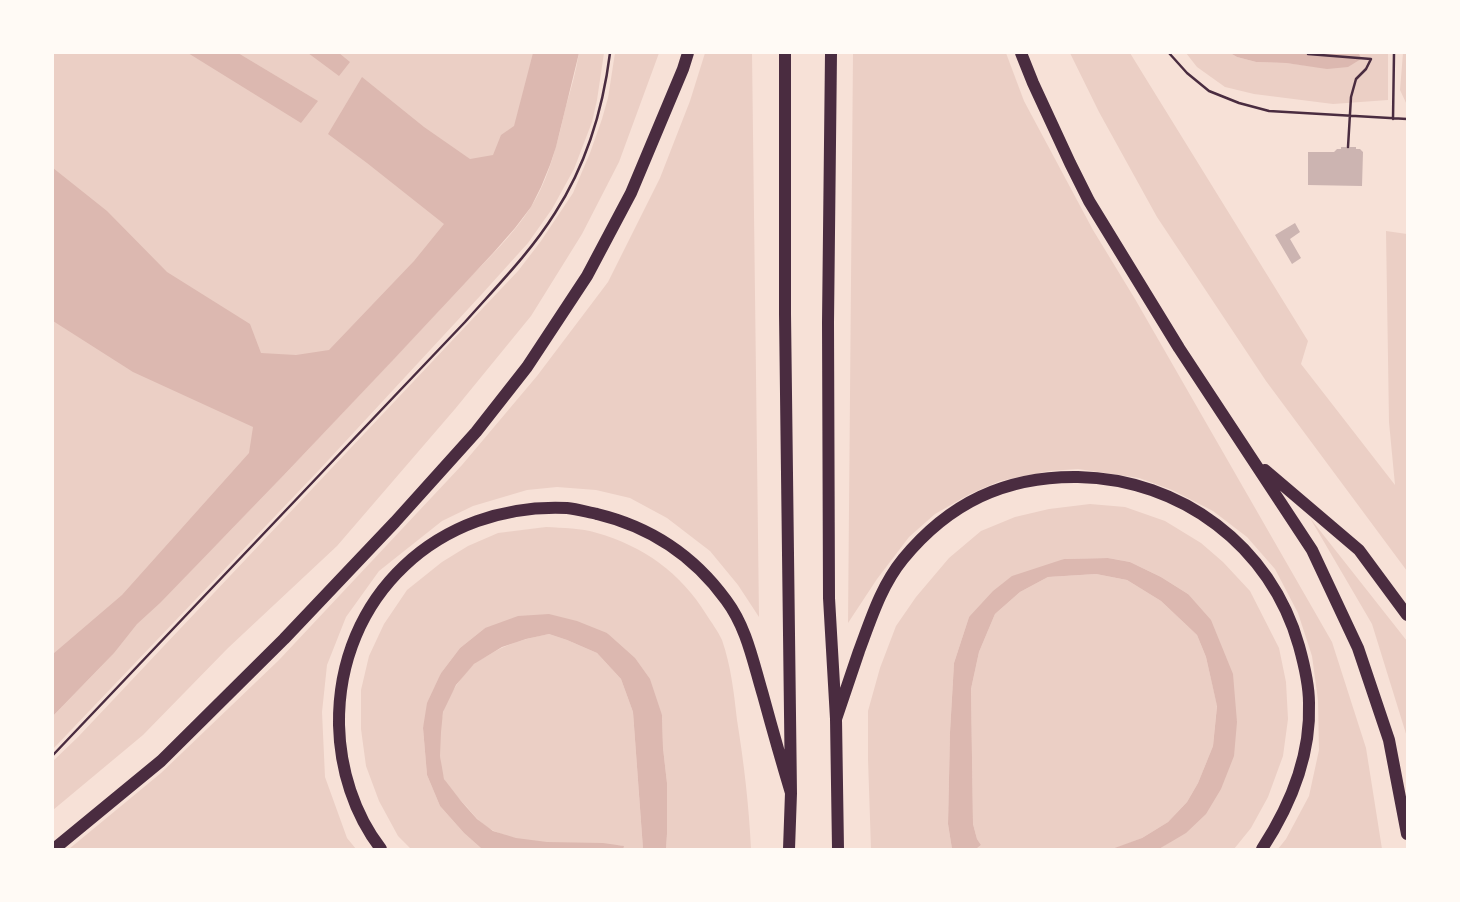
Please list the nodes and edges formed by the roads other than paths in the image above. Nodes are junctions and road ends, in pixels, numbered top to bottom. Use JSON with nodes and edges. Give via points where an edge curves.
{"nodes":[{"id":1,"x":688,"y":53,"type":"edge"},
{"id":2,"x":785,"y":53,"type":"edge"},
{"id":3,"x":831,"y":53,"type":"edge"},
{"id":4,"x":1021,"y":53,"type":"edge"},
{"id":5,"x":1254,"y":461,"type":"junction"},
{"id":6,"x":1407,"y":615,"type":"edge"},
{"id":7,"x":836,"y":719,"type":"junction"},
{"id":8,"x":791,"y":793,"type":"junction"},
{"id":9,"x":1407,"y":834,"type":"edge"},
{"id":10,"x":54,"y":849,"type":"edge"},
{"id":11,"x":381,"y":849,"type":"edge"},
{"id":12,"x":790,"y":849,"type":"edge"},
{"id":13,"x":838,"y":849,"type":"edge"},
{"id":14,"x":1262,"y":849,"type":"edge"}],
"edges":[{"from":1,"to":10,"type":"highway","via":[[631,193],[587,276],[527,367],[481,426],[395,522],[284,639],[161,761]]},
{"from":2,"to":8,"type":"highway","via":[[785,314]]},
{"from":3,"to":7,"type":"highway","via":[[828,322],[829,598]]},
{"from":4,"to":5,"type":"highway","via":[[1089,200],[1179,348]]},
{"from":5,"to":6,"type":"highway","via":[[1358,550]]},
{"from":5,"to":9,"type":"highway","via":[[1312,550],[1358,648],[1389,740]]},
{"from":7,"to":13,"type":"highway"},
{"from":7,"to":14,"type":"highway","via":[[872,613],[887,582],[919,542],[954,512],[995,490],[1044,478],[1096,478],[1146,488],[1171,498],[1215,522],[1250,554],[1277,592],[1296,636],[1307,681],[1309,703],[1305,747],[1300,770],[1284,812]]},
{"from":8,"to":11,"type":"highway","via":[[745,633],[728,602],[708,577],[690,559],[666,543],[641,528],[615,518],[569,508],[521,510],[455,530],[416,555],[383,588],[371,606],[354,642],[340,691],[341,752],[352,798]]},
{"from":8,"to":12,"type":"highway"}]}
